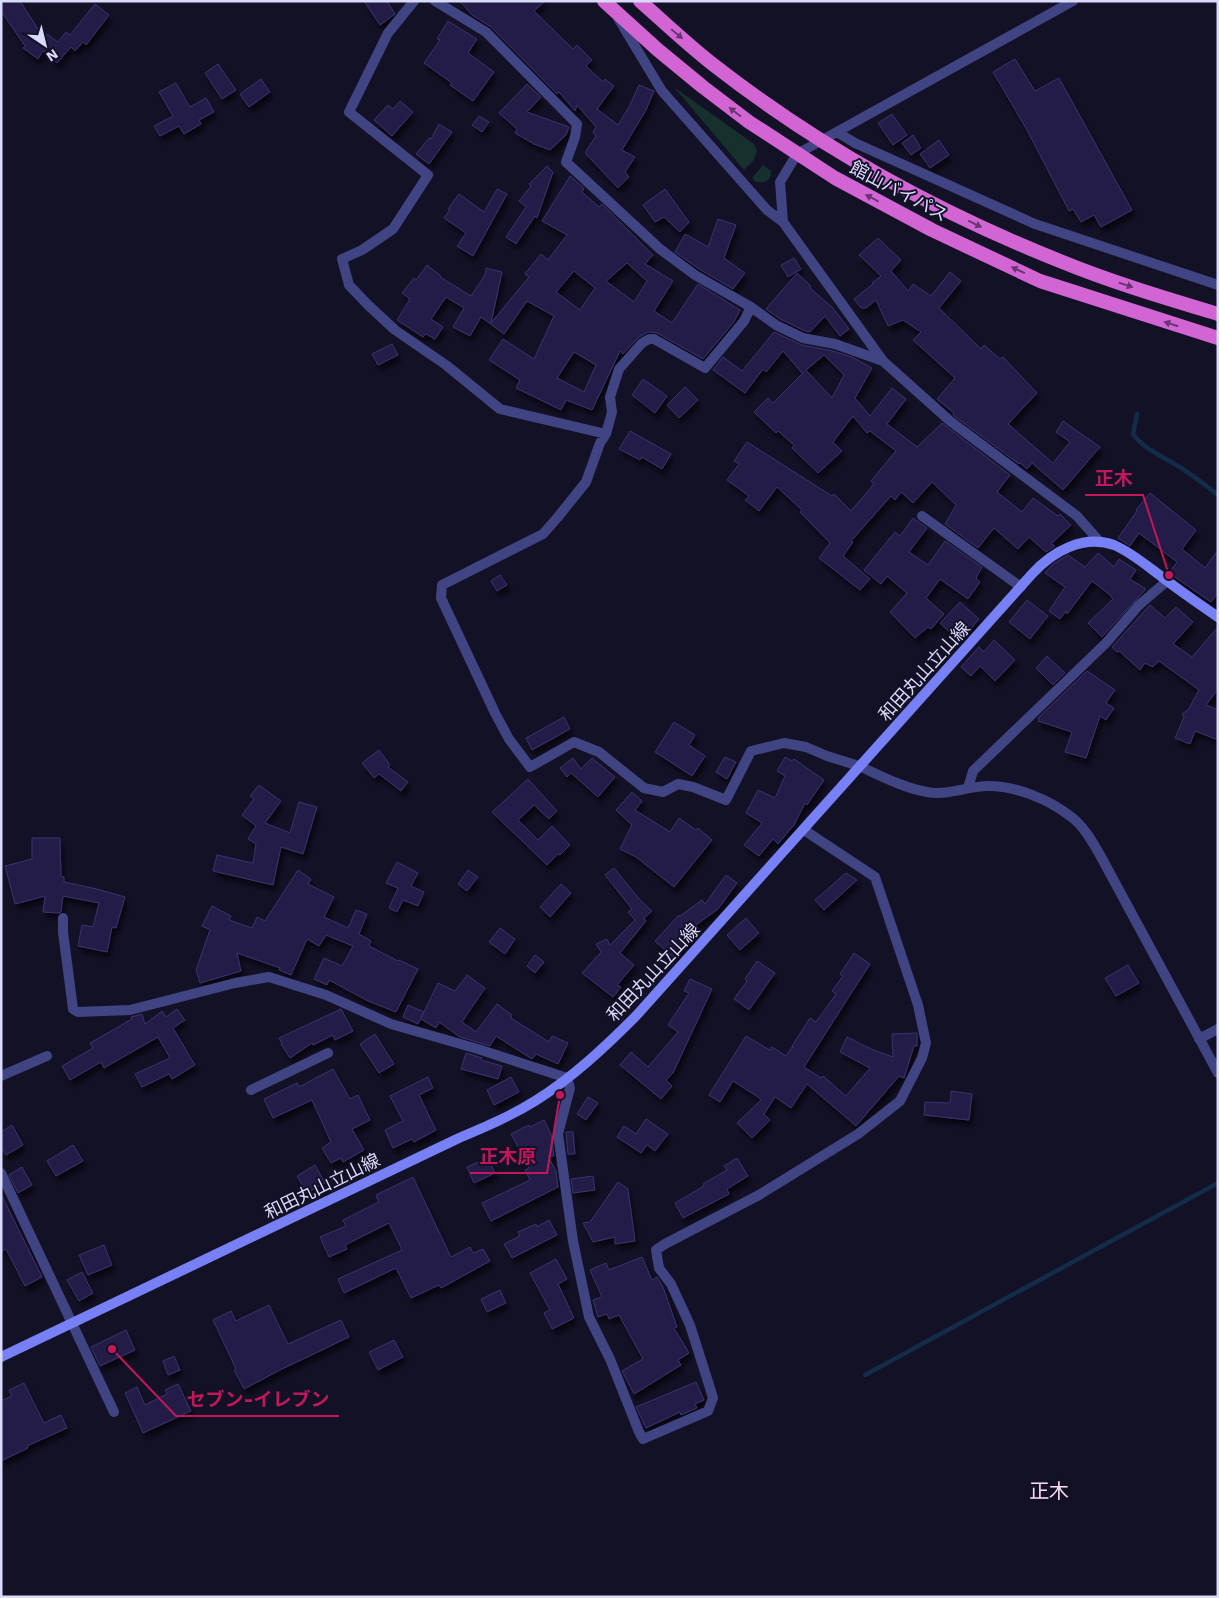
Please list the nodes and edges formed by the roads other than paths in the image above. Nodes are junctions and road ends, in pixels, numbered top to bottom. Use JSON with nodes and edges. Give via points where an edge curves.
{"nodes":[{"id":1,"x":414,"y":1,"type":"edge"},
{"id":2,"x":435,"y":1,"type":"edge"},
{"id":3,"x":604,"y":1,"type":"edge"},
{"id":4,"x":640,"y":1,"type":"edge"},
{"id":5,"x":1073,"y":1,"type":"edge"},
{"id":6,"x":614,"y":12,"type":"junction"},
{"id":7,"x":837,"y":132,"type":"junction"},
{"id":8,"x":823,"y":140,"type":"junction"},
{"id":9,"x":796,"y":154,"type":"junction"},
{"id":10,"x":783,"y":222,"type":"junction"},
{"id":11,"x":1218,"y":285,"type":"edge"},
{"id":12,"x":751,"y":307,"type":"junction"},
{"id":13,"x":1218,"y":314,"type":"edge"},
{"id":14,"x":1218,"y":338,"type":"edge"},
{"id":15,"x":884,"y":361,"type":"junction"},
{"id":16,"x":606,"y":434,"type":"junction"},
{"id":17,"x":922,"y":516,"type":"dead end"},
{"id":18,"x":1100,"y":542,"type":"junction"},
{"id":19,"x":1167,"y":581,"type":"junction"},
{"id":20,"x":1022,"y":587,"type":"junction"},
{"id":21,"x":1218,"y":618,"type":"edge"},
{"id":22,"x":859,"y":766,"type":"junction"},
{"id":23,"x":968,"y":788,"type":"junction"},
{"id":24,"x":804,"y":830,"type":"junction"},
{"id":25,"x":63,"y":918,"type":"dead end"},
{"id":26,"x":1218,"y":1029,"type":"edge"},
{"id":27,"x":1199,"y":1039,"type":"junction"},
{"id":28,"x":328,"y":1053,"type":"dead end"},
{"id":29,"x":47,"y":1056,"type":"dead end"},
{"id":30,"x":1218,"y":1072,"type":"edge"},
{"id":31,"x":1,"y":1076,"type":"edge"},
{"id":32,"x":567,"y":1078,"type":"junction"},
{"id":33,"x":251,"y":1090,"type":"dead end"},
{"id":34,"x":1,"y":1173,"type":"edge"},
{"id":35,"x":72,"y":1324,"type":"junction"},
{"id":36,"x":1,"y":1357,"type":"edge"},
{"id":37,"x":114,"y":1412,"type":"dead end"}],
"edges":[{"from":1,"to":16,"type":"street","via":[[388,33],[349,112],[428,175],[393,229],[342,259],[349,285],[395,330],[446,365],[500,409]]},
{"from":2,"to":12,"type":"street","via":[[486,32],[577,124],[566,162],[578,174],[660,249],[695,275]]},
{"from":3,"to":6,"type":"highway","name":"館山バイパス"},
{"from":4,"to":8,"type":"highway","name":"館山バイパス","one_way":true,"via":[[714,65]]},
{"from":5,"to":7,"type":"street"},
{"from":9,"to":6,"type":"highway","name":"館山バイパス","one_way":true,"via":[[702,87]]},
{"from":6,"to":10,"type":"street","via":[[662,90],[767,210]]},
{"from":7,"to":8,"type":"street"},
{"from":7,"to":11,"type":"street","via":[[1035,224]]},
{"from":8,"to":9,"type":"street"},
{"from":8,"to":13,"type":"highway","name":"館山バイパス","one_way":true,"via":[[875,173],[1002,236],[1113,281]]},
{"from":9,"to":10,"type":"street","via":[[780,182]]},
{"from":14,"to":9,"type":"highway","name":"館山バイパス","one_way":true,"via":[[1040,280],[932,230]]},
{"from":10,"to":15,"type":"street"},
{"from":12,"to":15,"type":"street","via":[[802,338],[835,344]]},
{"from":12,"to":16,"type":"street","via":[[744,321],[705,368],[654,339],[642,344],[619,369],[610,397],[612,412]]},
{"from":15,"to":18,"type":"street","via":[[950,421],[1076,516]]},
{"from":16,"to":22,"type":"street","via":[[586,482],[543,534],[442,585],[441,598],[495,713],[530,767],[574,742],[599,752],[644,788],[663,792],[678,784],[726,800],[751,751],[784,743],[806,747]]},
{"from":17,"to":20,"type":"street"},
{"from":18,"to":19,"type":"main road","name":"和田丸山立山線","via":[[1114,545]]},
{"from":18,"to":20,"type":"main road","name":"和田丸山立山線","via":[[1057,552]]},
{"from":19,"to":21,"type":"main road","name":"和田丸山立山線"},
{"from":19,"to":23,"type":"street","via":[[973,771]]},
{"from":20,"to":22,"type":"main road","name":"和田丸山立山線"},
{"from":22,"to":23,"type":"street","via":[[899,784],[927,792]]},
{"from":22,"to":24,"type":"main road","name":"和田丸山立山線"},
{"from":23,"to":27,"type":"street","via":[[989,786],[1020,791],[1071,816],[1100,855]]},
{"from":24,"to":32,"type":"main road","name":"和田丸山立山線","via":[[635,1018]]},
{"from":24,"to":32,"type":"street","via":[[875,876],[918,1005],[926,1043],[922,1058],[900,1100],[858,1134],[759,1195],[656,1250],[659,1268],[690,1325],[713,1398],[708,1410],[644,1439],[589,1317],[573,1241],[558,1134],[570,1088]]},
{"from":25,"to":32,"type":"street","via":[[73,1009],[78,1012],[130,1010],[269,977],[326,995],[391,1024]]},
{"from":26,"to":27,"type":"street"},
{"from":27,"to":30,"type":"street"},
{"from":28,"to":33,"type":"street"},
{"from":29,"to":31,"type":"street"},
{"from":32,"to":35,"type":"main road","name":"和田丸山立山線","via":[[507,1117]]},
{"from":34,"to":35,"type":"street"},
{"from":35,"to":36,"type":"main road","name":"和田丸山立山線"},
{"from":35,"to":37,"type":"street"}]}
